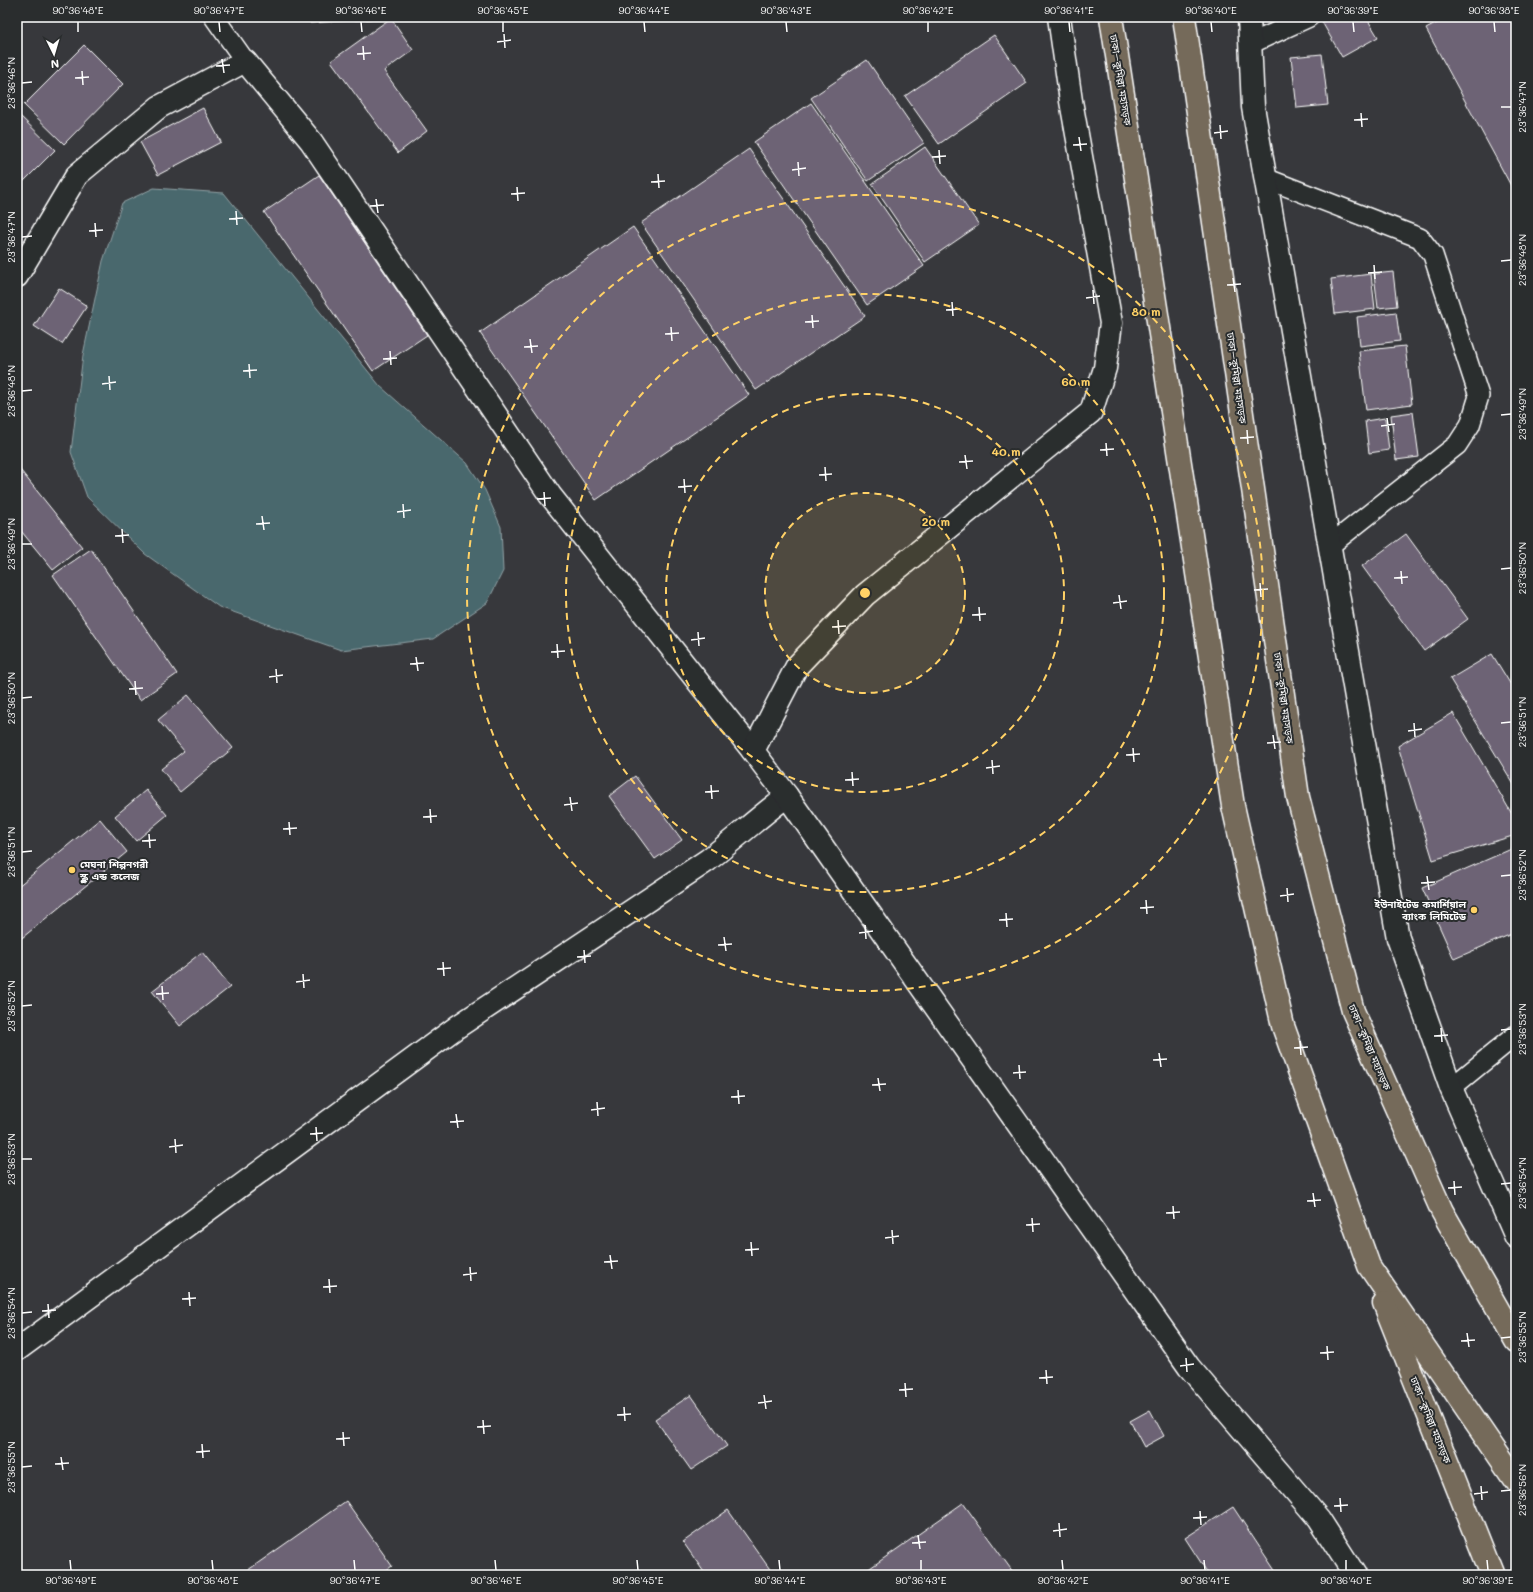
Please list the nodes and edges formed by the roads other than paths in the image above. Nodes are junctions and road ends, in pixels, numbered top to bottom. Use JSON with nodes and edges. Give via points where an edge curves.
{"nodes":[{"id":1,"x":214,"y":17,"type":"edge"},
{"id":2,"x":1059,"y":17,"type":"edge"},
{"id":3,"x":1111,"y":17,"type":"edge"},
{"id":4,"x":1184,"y":17,"type":"edge"},
{"id":5,"x":1249,"y":17,"type":"edge"},
{"id":6,"x":1309,"y":17,"type":"edge"},
{"id":7,"x":1250,"y":44,"type":"junction"},
{"id":8,"x":245,"y":61,"type":"junction"},
{"id":9,"x":1265,"y":178,"type":"junction"},
{"id":10,"x":17,"y":276,"type":"edge"},
{"id":11,"x":1329,"y":546,"type":"junction"},
{"id":12,"x":753,"y":751,"type":"junction"},
{"id":13,"x":787,"y":796,"type":"junction"},
{"id":14,"x":1516,"y":1035,"type":"edge"},
{"id":15,"x":1451,"y":1088,"type":"junction"},
{"id":16,"x":1516,"y":1237,"type":"edge"},
{"id":17,"x":1369,"y":1266,"type":"junction"},
{"id":18,"x":1516,"y":1341,"type":"edge"},
{"id":19,"x":17,"y":1350,"type":"edge"},
{"id":20,"x":1516,"y":1481,"type":"edge"},
{"id":21,"x":1355,"y":1575,"type":"edge"},
{"id":22,"x":1492,"y":1575,"type":"edge"}],
"edges":[{"from":1,"to":8,"type":"lane"},
{"from":2,"to":12,"type":"street","via":[[1070,101],[1111,323],[1105,368],[1091,412],[865,595],[797,666]]},
{"from":3,"to":17,"type":"highway","name":"ঢাকা–কুমিল্লা মহাসড়ক","via":[[1233,806],[1283,1026]]},
{"from":4,"to":18,"type":"highway","name":"ঢাকা–কুমিল্লা মহাসড়ক","via":[[1298,797],[1353,1011],[1442,1211]]},
{"from":5,"to":7,"type":"street"},
{"from":6,"to":7,"type":"lane"},
{"from":7,"to":9,"type":"street","via":[[1253,107]]},
{"from":8,"to":10,"type":"street","via":[[159,107],[77,175]]},
{"from":8,"to":12,"type":"street","via":[[311,141],[550,495]]},
{"from":9,"to":11,"type":"street"},
{"from":9,"to":11,"type":"lane","via":[[1420,238],[1433,255],[1479,396],[1470,425],[1457,445]]},
{"from":11,"to":15,"type":"street","via":[[1398,938]]},
{"from":12,"to":13,"type":"street"},
{"from":13,"to":19,"type":"street","via":[[708,860],[457,1027]]},
{"from":13,"to":21,"type":"street","via":[[1189,1367],[1319,1519]]},
{"from":14,"to":15,"type":"lane"},
{"from":15,"to":16,"type":"street"},
{"from":17,"to":20,"type":"highway","name":"ঢাকা–কুমিল্লা মহাসড়ক"},
{"from":17,"to":22,"type":"highway","name":"ঢাকা–কুমিল্লা মহাসড়ক"}]}
